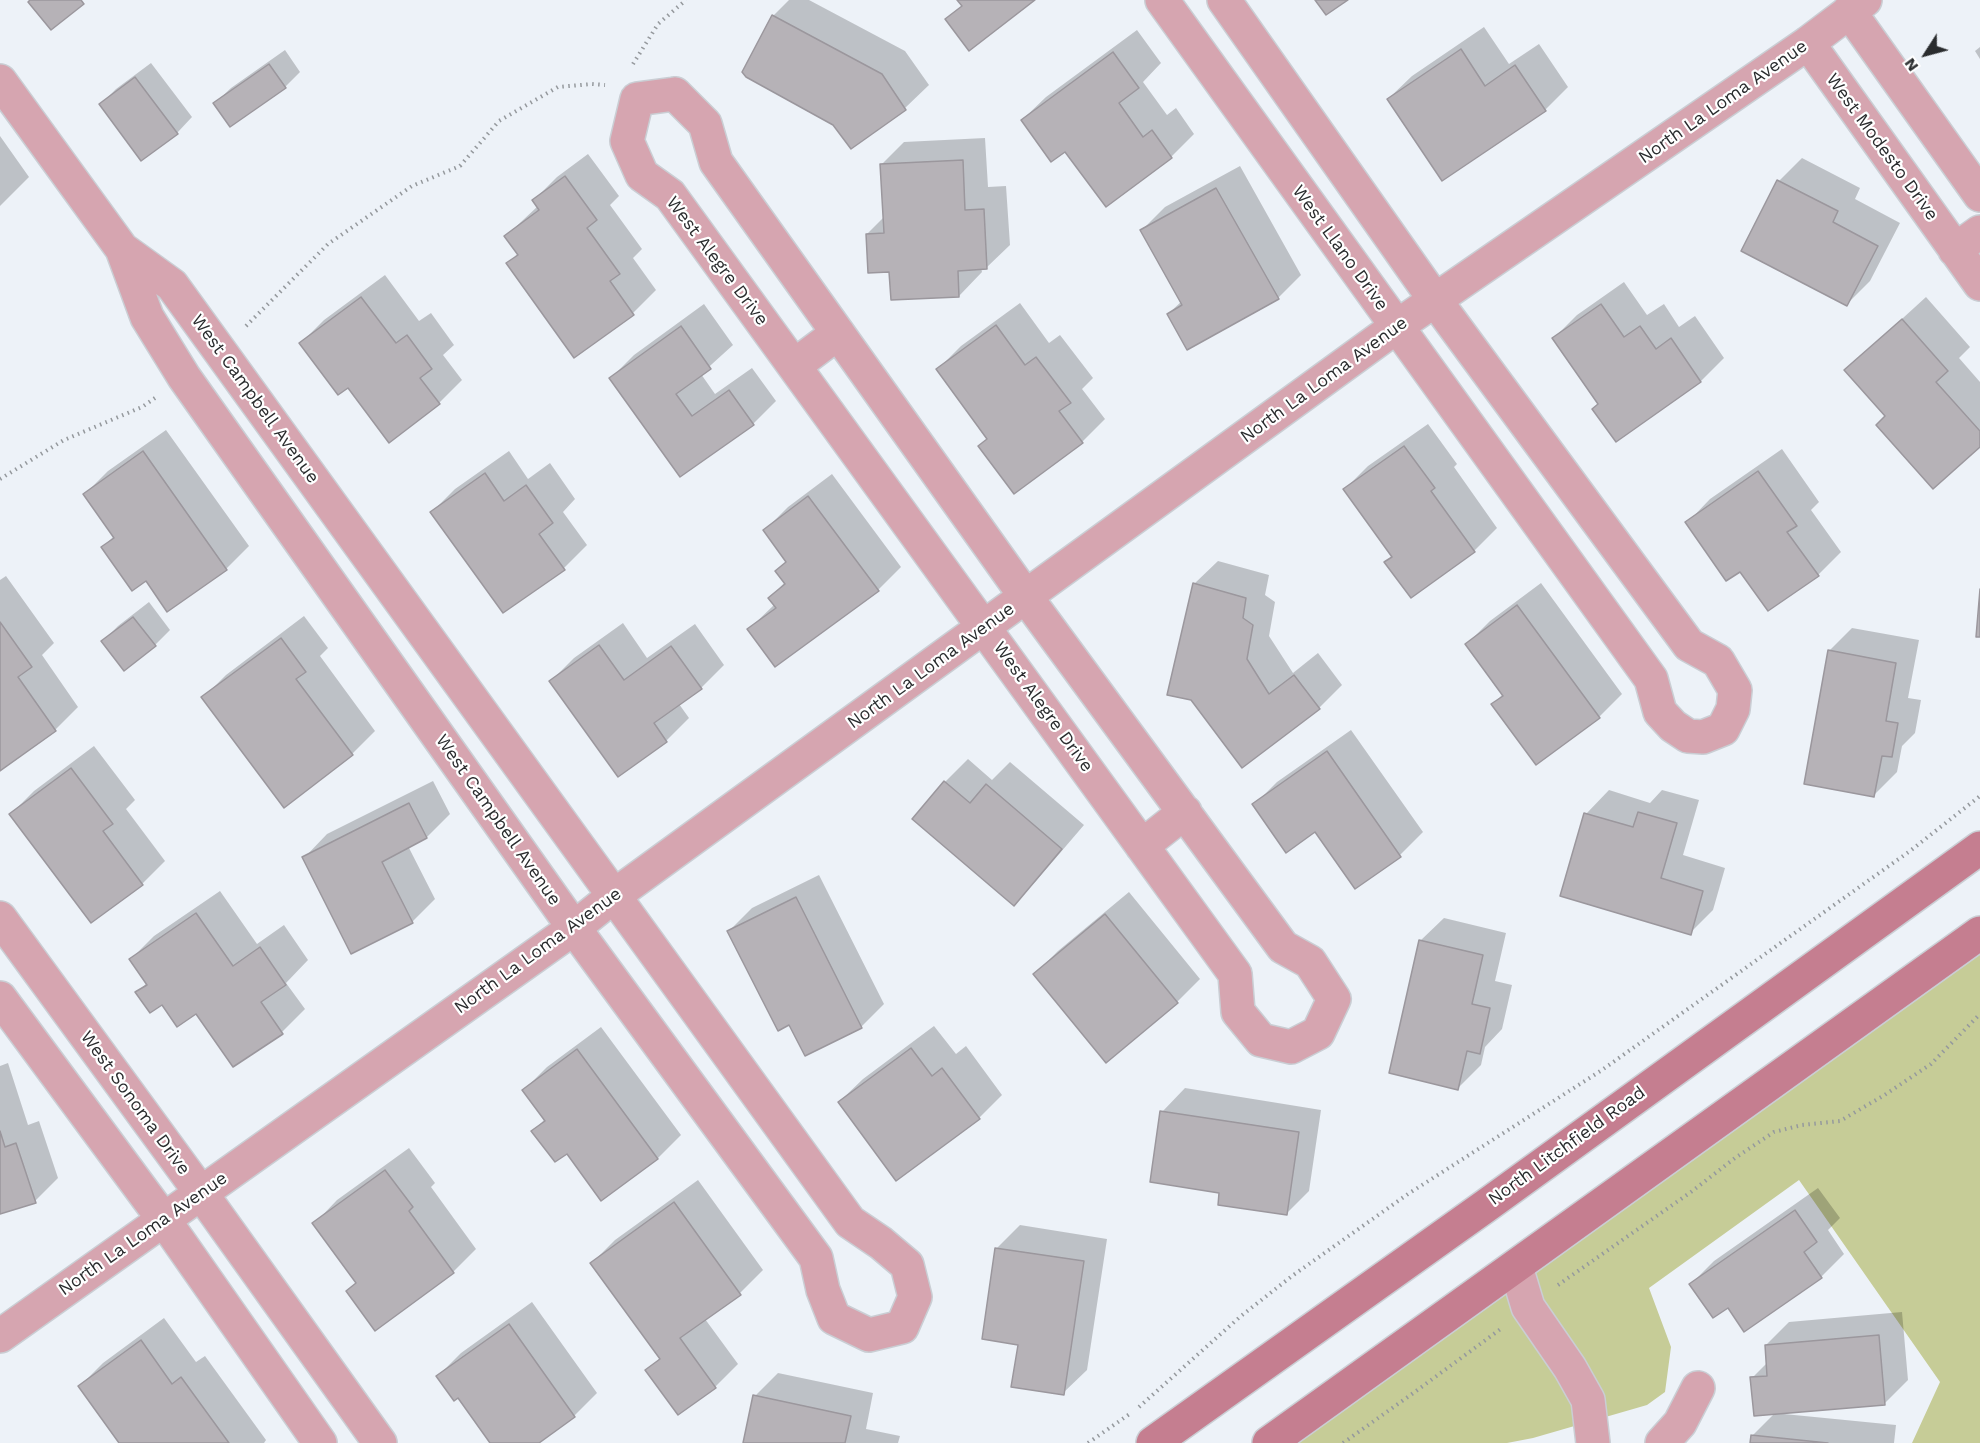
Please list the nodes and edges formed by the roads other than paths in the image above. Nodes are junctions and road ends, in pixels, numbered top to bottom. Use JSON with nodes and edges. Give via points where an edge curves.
{"nodes":[{"id":1,"x":1162,"y":0,"type":"edge"},
{"id":2,"x":1224,"y":0,"type":"edge"},
{"id":3,"x":1857,"y":6,"type":"edge"},
{"id":4,"x":1248,"y":33,"type":"junction"},
{"id":5,"x":1808,"y":43,"type":"junction"},
{"id":6,"x":1208,"y":64,"type":"junction"},
{"id":7,"x":0,"y":81,"type":"edge"},
{"id":8,"x":1980,"y":195,"type":"edge"},
{"id":9,"x":1968,"y":241,"type":"edge"},
{"id":10,"x":122,"y":249,"type":"junction"},
{"id":11,"x":1980,"y":284,"type":"edge"},
{"id":12,"x":1435,"y":300,"type":"junction"},
{"id":13,"x":1396,"y":327,"type":"junction"},
{"id":14,"x":838,"y":333,"type":"junction"},
{"id":15,"x":794,"y":366,"type":"junction"},
{"id":16,"x":1596,"y":518,"type":"junction"},
{"id":17,"x":1556,"y":548,"type":"junction"},
{"id":18,"x":395,"y":592,"type":"junction"},
{"id":19,"x":1026,"y":597,"type":"junction"},
{"id":20,"x":356,"y":619,"type":"junction"},
{"id":21,"x":985,"y":627,"type":"junction"},
{"id":22,"x":1185,"y":812,"type":"junction"},
{"id":23,"x":1142,"y":846,"type":"junction"},
{"id":24,"x":1980,"y":848,"type":"edge"},
{"id":25,"x":615,"y":895,"type":"junction"},
{"id":26,"x":2,"y":926,"type":"edge"},
{"id":27,"x":574,"y":928,"type":"junction"},
{"id":28,"x":1980,"y":933,"type":"edge"},
{"id":29,"x":0,"y":998,"type":"edge"},
{"id":30,"x":767,"y":1106,"type":"junction"},
{"id":31,"x":727,"y":1136,"type":"junction"},
{"id":32,"x":201,"y":1193,"type":"junction"},
{"id":33,"x":164,"y":1220,"type":"junction"},
{"id":34,"x":1516,"y":1268,"type":"junction"},
{"id":35,"x":0,"y":1336,"type":"edge"},
{"id":36,"x":1698,"y":1388,"type":"dead end"},
{"id":37,"x":346,"y":1396,"type":"junction"},
{"id":38,"x":314,"y":1434,"type":"edge"},
{"id":39,"x":380,"y":1443,"type":"edge"},
{"id":40,"x":1153,"y":1443,"type":"edge"},
{"id":41,"x":1269,"y":1443,"type":"edge"},
{"id":42,"x":1593,"y":1443,"type":"edge"},
{"id":43,"x":1662,"y":1443,"type":"edge"}],
"edges":[{"from":1,"to":6,"type":"street","name":"West Llano Drive"},
{"from":2,"to":4,"type":"street","name":"West Llano Drive"},
{"from":3,"to":5,"type":"street","name":"North La Loma Avenue"},
{"from":3,"to":8,"type":"street"},
{"from":4,"to":6,"type":"street"},
{"from":4,"to":12,"type":"street","name":"West Llano Drive"},
{"from":5,"to":9,"type":"street","name":"West Modesto Drive"},
{"from":5,"to":12,"type":"street","name":"North La Loma Avenue"},
{"from":6,"to":13,"type":"street","name":"West Llano Drive"},
{"from":7,"to":10,"type":"street","name":"West Campbell Avenue"},
{"from":9,"to":11,"type":"street","name":"West Modesto Drive"},
{"from":10,"to":18,"type":"street","name":"West Campbell Avenue","via":[[172,285]]},
{"from":10,"to":20,"type":"street","name":"West Campbell Avenue","via":[[147,317],[184,377]]},
{"from":12,"to":13,"type":"street","name":"North La Loma Avenue"},
{"from":12,"to":16,"type":"street","name":"West Llano Drive"},
{"from":13,"to":17,"type":"street","name":"West Llano Drive"},
{"from":13,"to":19,"type":"street","name":"North La Loma Avenue"},
{"from":14,"to":15,"type":"street"},
{"from":14,"to":15,"type":"street","name":"West Alegre Drive","via":[[716,162],[705,124],[675,93],[629,91],[627,141],[642,175],[670,195]]},
{"from":14,"to":19,"type":"street","name":"West Alegre Drive"},
{"from":15,"to":21,"type":"street","name":"West Alegre Drive"},
{"from":16,"to":17,"type":"street"},
{"from":16,"to":17,"type":"street","name":"West Llano Drive","via":[[1689,645],[1718,661],[1735,690],[1733,709],[1723,729],[1703,737],[1688,736],[1660,712],[1651,679]]},
{"from":18,"to":20,"type":"street"},
{"from":18,"to":25,"type":"street","name":"West Campbell Avenue"},
{"from":19,"to":21,"type":"street","name":"North La Loma Avenue"},
{"from":19,"to":22,"type":"street","name":"West Alegre Drive"},
{"from":20,"to":27,"type":"street","name":"West Campbell Avenue"},
{"from":21,"to":23,"type":"street","name":"West Alegre Drive"},
{"from":21,"to":25,"type":"street","name":"North La Loma Avenue"},
{"from":22,"to":23,"type":"street"},
{"from":22,"to":23,"type":"street","name":"West Alegre Drive","via":[[1283,947],[1310,962],[1334,999],[1318,1032],[1291,1047],[1261,1040],[1238,1012],[1235,974]]},
{"from":24,"to":40,"type":"main road","name":"North Litchfield Road"},
{"from":25,"to":27,"type":"street","name":"North La Loma Avenue"},
{"from":25,"to":30,"type":"street","name":"West Campbell Avenue"},
{"from":26,"to":32,"type":"street","name":"West Sonoma Drive"},
{"from":27,"to":31,"type":"street","name":"West Campbell Avenue"},
{"from":27,"to":32,"type":"street","name":"North La Loma Avenue"},
{"from":28,"to":34,"type":"main road"},
{"from":29,"to":33,"type":"street"},
{"from":30,"to":31,"type":"street"},
{"from":30,"to":31,"type":"street","name":"West Campbell Avenue","via":[[850,1222],[907,1265],[915,1297],[902,1327],[869,1335],[834,1318],[816,1258]]},
{"from":32,"to":33,"type":"street","name":"North La Loma Avenue"},
{"from":32,"to":37,"type":"street","name":"West Sonoma Drive"},
{"from":33,"to":35,"type":"street","name":"North La Loma Avenue"},
{"from":33,"to":38,"type":"street"},
{"from":34,"to":41,"type":"main road"},
{"from":34,"to":42,"type":"street","via":[[1528,1307],[1588,1400]]},
{"from":36,"to":43,"type":"street","via":[[1680,1423]]},
{"from":37,"to":38,"type":"street"},
{"from":37,"to":39,"type":"street","name":"West Sonoma Drive"}]}
